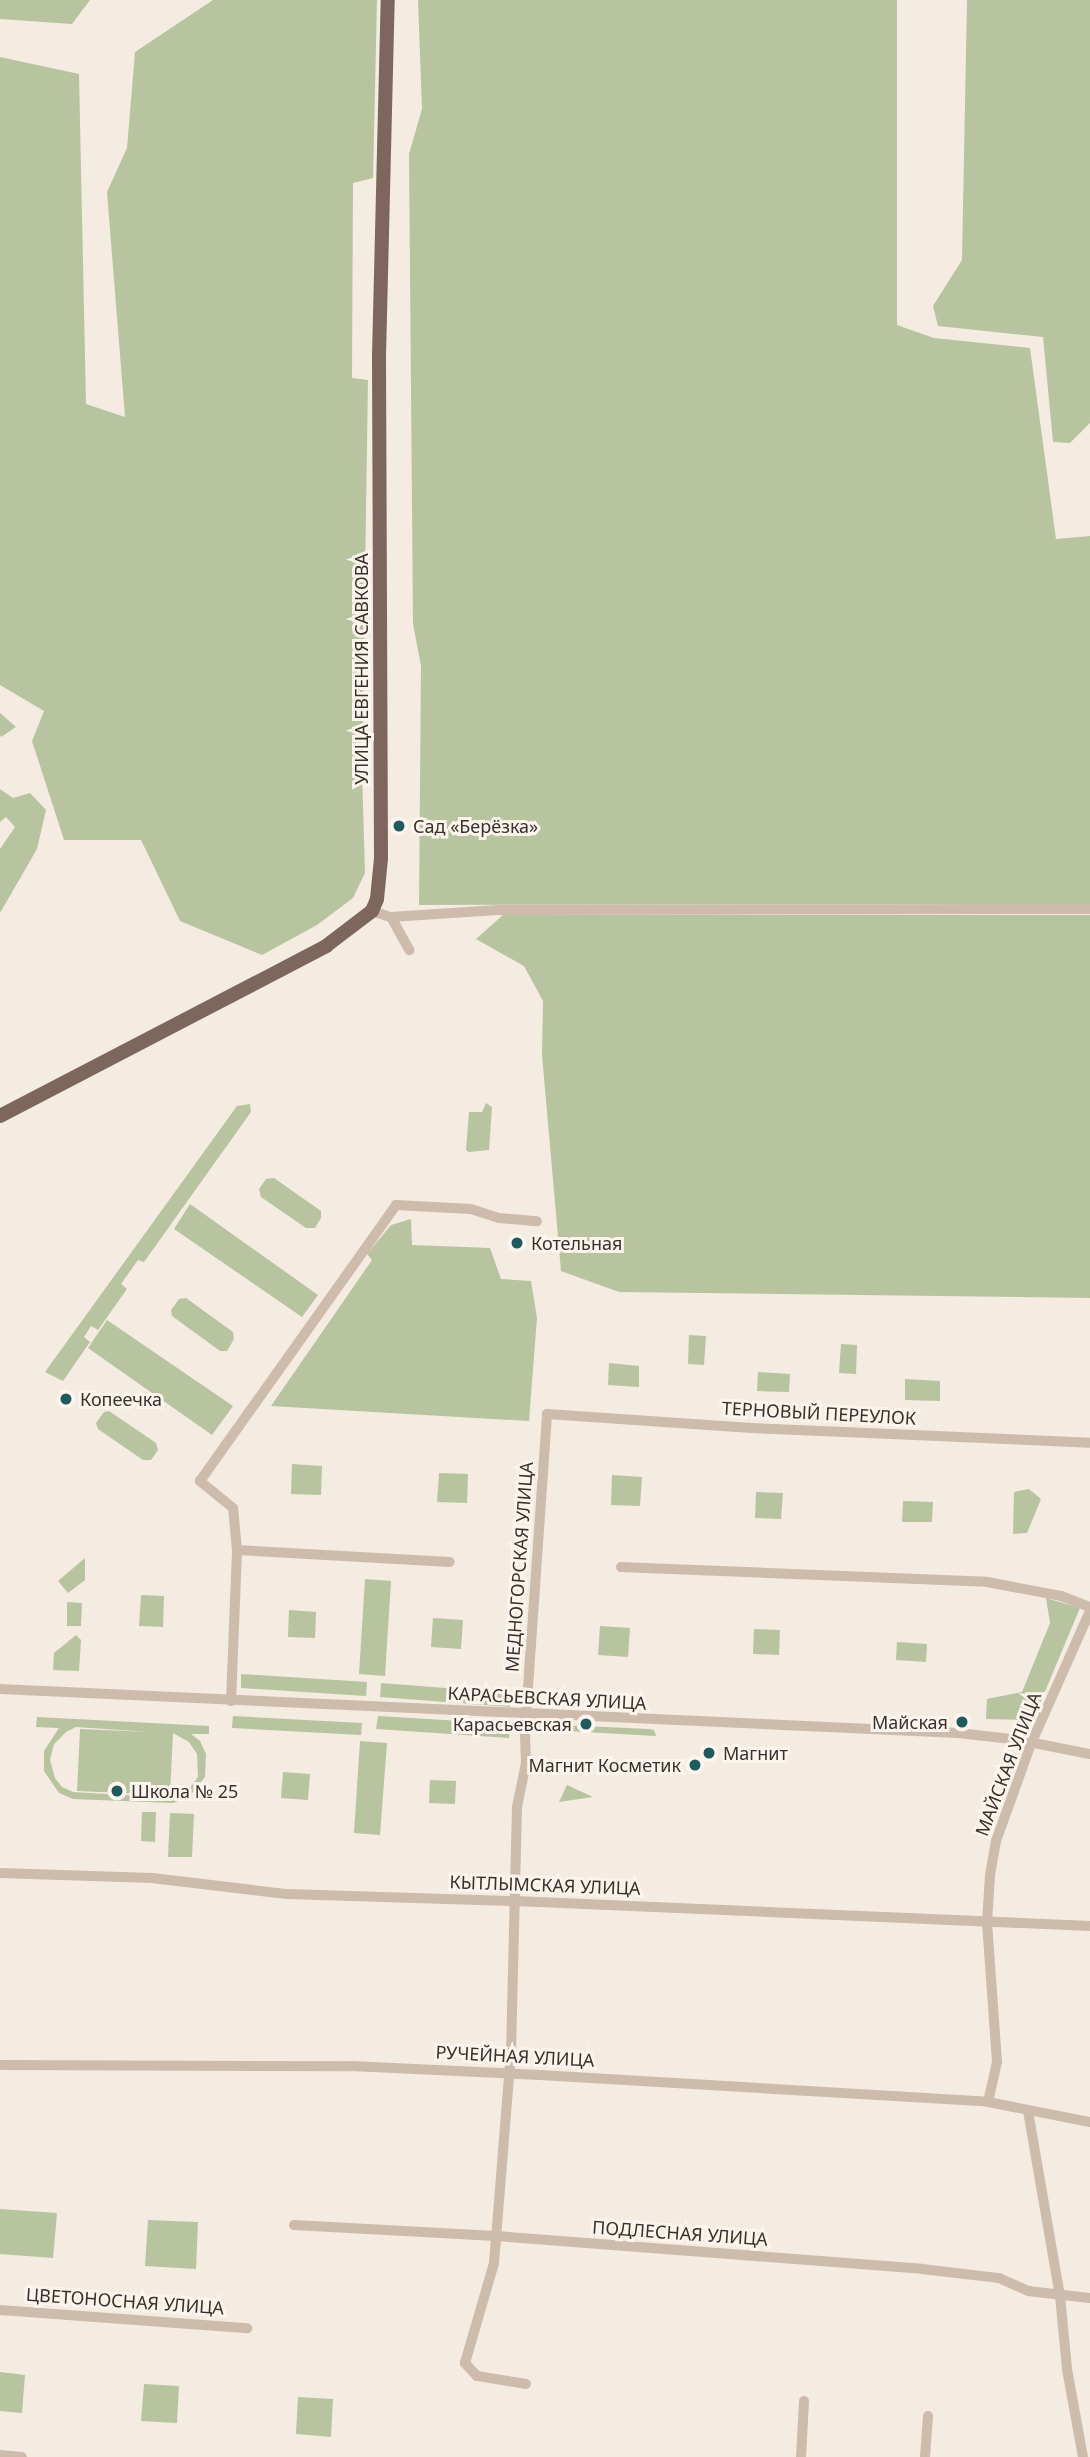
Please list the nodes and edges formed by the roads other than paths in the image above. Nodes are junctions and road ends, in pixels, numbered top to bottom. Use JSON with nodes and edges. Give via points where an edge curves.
{"nodes":[{"id":1,"x":388,"y":0,"type":"edge"},
{"id":2,"x":1090,"y":909,"type":"edge"},
{"id":3,"x":372,"y":911,"type":"junction"},
{"id":4,"x":391,"y":918,"type":"junction"},
{"id":5,"x":409,"y":950,"type":"dead end"},
{"id":6,"x":0,"y":1116,"type":"edge"},
{"id":7,"x":537,"y":1221,"type":"dead end"},
{"id":8,"x":547,"y":1414,"type":"joint"},
{"id":9,"x":1090,"y":1443,"type":"edge"},
{"id":10,"x":237,"y":1550,"type":"junction"},
{"id":11,"x":450,"y":1562,"type":"dead end"},
{"id":12,"x":621,"y":1567,"type":"dead end"},
{"id":13,"x":1090,"y":1609,"type":"edge"},
{"id":14,"x":0,"y":1689,"type":"edge"},
{"id":15,"x":231,"y":1701,"type":"junction"},
{"id":16,"x":527,"y":1714,"type":"junction"},
{"id":17,"x":1031,"y":1744,"type":"junction"},
{"id":18,"x":1090,"y":1754,"type":"edge"},
{"id":19,"x":0,"y":1873,"type":"edge"},
{"id":20,"x":515,"y":1900,"type":"junction"},
{"id":21,"x":987,"y":1923,"type":"junction"},
{"id":22,"x":1090,"y":1926,"type":"edge"},
{"id":23,"x":0,"y":2065,"type":"edge"},
{"id":24,"x":509,"y":2074,"type":"junction"},
{"id":25,"x":988,"y":2102,"type":"junction"},
{"id":26,"x":1028,"y":2111,"type":"junction"},
{"id":27,"x":1090,"y":2122,"type":"edge"},
{"id":28,"x":294,"y":2225,"type":"dead end"},
{"id":29,"x":496,"y":2236,"type":"junction"},
{"id":30,"x":1060,"y":2296,"type":"junction"},
{"id":31,"x":1090,"y":2298,"type":"edge"},
{"id":32,"x":0,"y":2310,"type":"edge"},
{"id":33,"x":247,"y":2328,"type":"dead end"},
{"id":34,"x":526,"y":2384,"type":"dead end"},
{"id":35,"x":804,"y":2402,"type":"dead end"},
{"id":36,"x":928,"y":2416,"type":"dead end"},
{"id":37,"x":0,"y":2455,"type":"edge"},
{"id":38,"x":22,"y":2457,"type":"edge"},
{"id":39,"x":801,"y":2457,"type":"edge"},
{"id":40,"x":925,"y":2457,"type":"edge"},
{"id":41,"x":1083,"y":2457,"type":"edge"}],
"edges":[{"from":1,"to":3,"type":"main road","name":"УЛИЦА ЕВГЕНИЯ САВКОВА","via":[[379,356],[381,887]]},
{"from":2,"to":4,"type":"street","via":[[498,910]]},
{"from":3,"to":4,"type":"street"},
{"from":3,"to":6,"type":"main road","via":[[326,946]]},
{"from":4,"to":5,"type":"street"},
{"from":7,"to":10,"type":"street","via":[[499,1218],[471,1209],[396,1205],[200,1481],[233,1508]]},
{"from":8,"to":9,"type":"street","name":"ТЕРНОВЫЙ ПЕРЕУЛОК"},
{"from":8,"to":16,"type":"street","name":"МЕДНОГОРСКАЯ УЛИЦА"},
{"from":10,"to":11,"type":"street"},
{"from":10,"to":15,"type":"street"},
{"from":12,"to":13,"type":"street","via":[[987,1582],[1060,1596]]},
{"from":13,"to":17,"type":"street","name":"МАЙСКАЯ УЛИЦА"},
{"from":14,"to":15,"type":"street","name":"КАРАСЬЕВСКАЯ УЛИЦА"},
{"from":15,"to":16,"type":"street","name":"КАРАСЬЕВСКАЯ УЛИЦА"},
{"from":16,"to":17,"type":"street","name":"КАРАСЬЕВСКАЯ УЛИЦА","via":[[958,1733]]},
{"from":16,"to":20,"type":"street","name":"МЕДНОГОРСКАЯ УЛИЦА","via":[[526,1763],[517,1807]]},
{"from":17,"to":18,"type":"street","name":"КАРАСЬЕВСКАЯ УЛИЦА"},
{"from":17,"to":21,"type":"street","name":"МАЙСКАЯ УЛИЦА","via":[[996,1841]]},
{"from":19,"to":20,"type":"street","name":"КЫТЛЫМСКАЯ УЛИЦА","via":[[152,1878],[287,1894]]},
{"from":20,"to":21,"type":"street","name":"КЫТЛЫМСКАЯ УЛИЦА"},
{"from":20,"to":24,"type":"street","name":"МЕДНОГОРСКАЯ УЛИЦА"},
{"from":21,"to":22,"type":"street","name":"КЫТЛЫМСКАЯ УЛИЦА"},
{"from":21,"to":25,"type":"street","name":"МАЙСКАЯ УЛИЦА","via":[[997,2062]]},
{"from":23,"to":24,"type":"street","name":"РУЧЕЙНАЯ УЛИЦА","via":[[351,2066]]},
{"from":24,"to":25,"type":"street","name":"РУЧЕЙНАЯ УЛИЦА"},
{"from":24,"to":29,"type":"street","name":"МЕДНОГОРСКАЯ УЛИЦА"},
{"from":25,"to":26,"type":"street","name":"РУЧЕЙНАЯ УЛИЦА"},
{"from":26,"to":27,"type":"street","name":"РУЧЕЙНАЯ УЛИЦА"},
{"from":26,"to":30,"type":"street"},
{"from":28,"to":29,"type":"street","name":"ПОДЛЕСНАЯ УЛИЦА"},
{"from":29,"to":30,"type":"street","name":"ПОДЛЕСНАЯ УЛИЦА","via":[[922,2269],[999,2278],[1028,2291]]},
{"from":29,"to":34,"type":"street","name":"МЕДНОГОРСКАЯ УЛИЦА","via":[[494,2263],[465,2363],[477,2376]]},
{"from":30,"to":31,"type":"street","name":"ПОДЛЕСНАЯ УЛИЦА"},
{"from":30,"to":41,"type":"street","via":[[1067,2370]]},
{"from":32,"to":33,"type":"street","name":"ЦВЕТОНОСНАЯ УЛИЦА"},
{"from":35,"to":39,"type":"street"},
{"from":36,"to":40,"type":"street"},
{"from":37,"to":38,"type":"street"}]}
